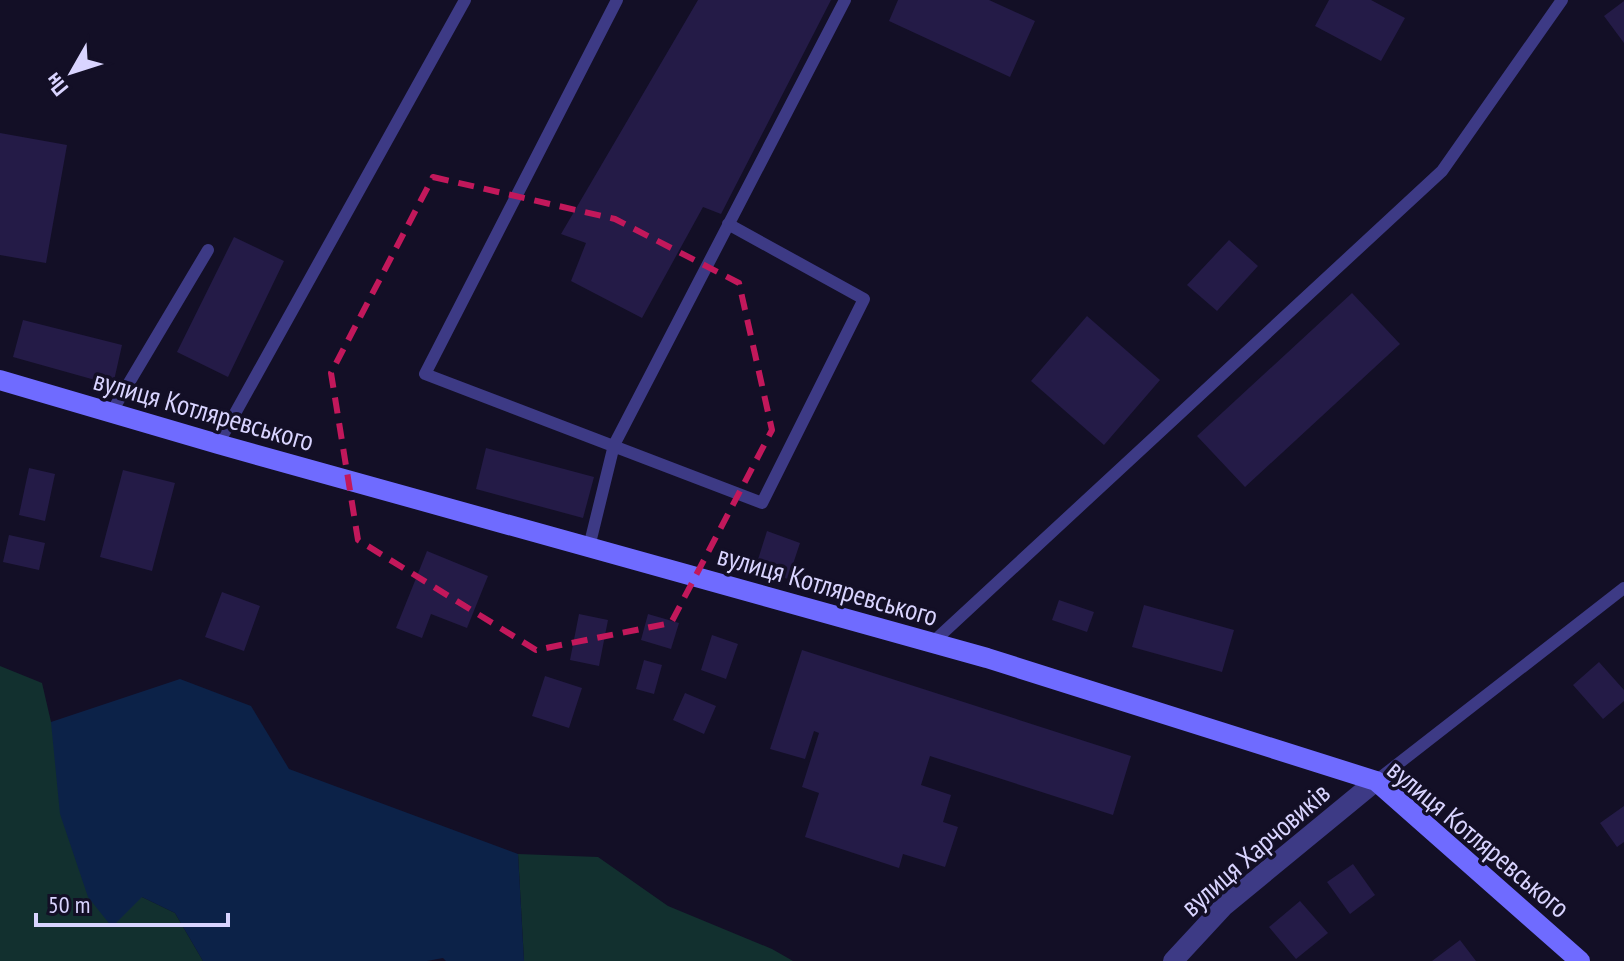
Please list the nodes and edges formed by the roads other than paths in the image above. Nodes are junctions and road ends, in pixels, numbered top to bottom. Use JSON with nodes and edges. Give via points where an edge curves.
{"nodes":[{"id":1,"x":465,"y":0,"type":"edge"},
{"id":2,"x":617,"y":0,"type":"edge"},
{"id":3,"x":845,"y":0,"type":"edge"},
{"id":4,"x":1562,"y":0,"type":"edge"},
{"id":5,"x":728,"y":224,"type":"junction"},
{"id":6,"x":208,"y":250,"type":"dead end"},
{"id":7,"x":0,"y":380,"type":"edge"},
{"id":8,"x":111,"y":413,"type":"junction"},
{"id":9,"x":218,"y":444,"type":"junction"},
{"id":10,"x":614,"y":445,"type":"junction"},
{"id":11,"x":589,"y":547,"type":"junction"},
{"id":12,"x":1624,"y":588,"type":"edge"},
{"id":13,"x":932,"y":643,"type":"junction"},
{"id":14,"x":1376,"y":781,"type":"junction"},
{"id":15,"x":1173,"y":961,"type":"edge"},
{"id":16,"x":1580,"y":961,"type":"edge"}],
"edges":[{"from":1,"to":9,"type":"lane"},
{"from":2,"to":10,"type":"lane","via":[[425,374]]},
{"from":3,"to":5,"type":"lane"},
{"from":4,"to":13,"type":"lane","via":[[1442,171]]},
{"from":5,"to":10,"type":"lane"},
{"from":5,"to":10,"type":"lane","via":[[864,299],[762,503]]},
{"from":6,"to":8,"type":"lane"},
{"from":7,"to":8,"type":"street","name":"вулиця Котляревського"},
{"from":8,"to":9,"type":"street","name":"вулиця Котляревського"},
{"from":9,"to":11,"type":"street","name":"вулиця Котляревського"},
{"from":10,"to":11,"type":"lane"},
{"from":11,"to":13,"type":"street","name":"вулиця Котляревського"},
{"from":12,"to":14,"type":"lane"},
{"from":13,"to":14,"type":"street","name":"вулиця Котляревського"},
{"from":14,"to":15,"type":"street","name":"вулиця Харчовиків","via":[[1224,906]]},
{"from":14,"to":16,"type":"street","name":"вулиця Котляревського"}]}
